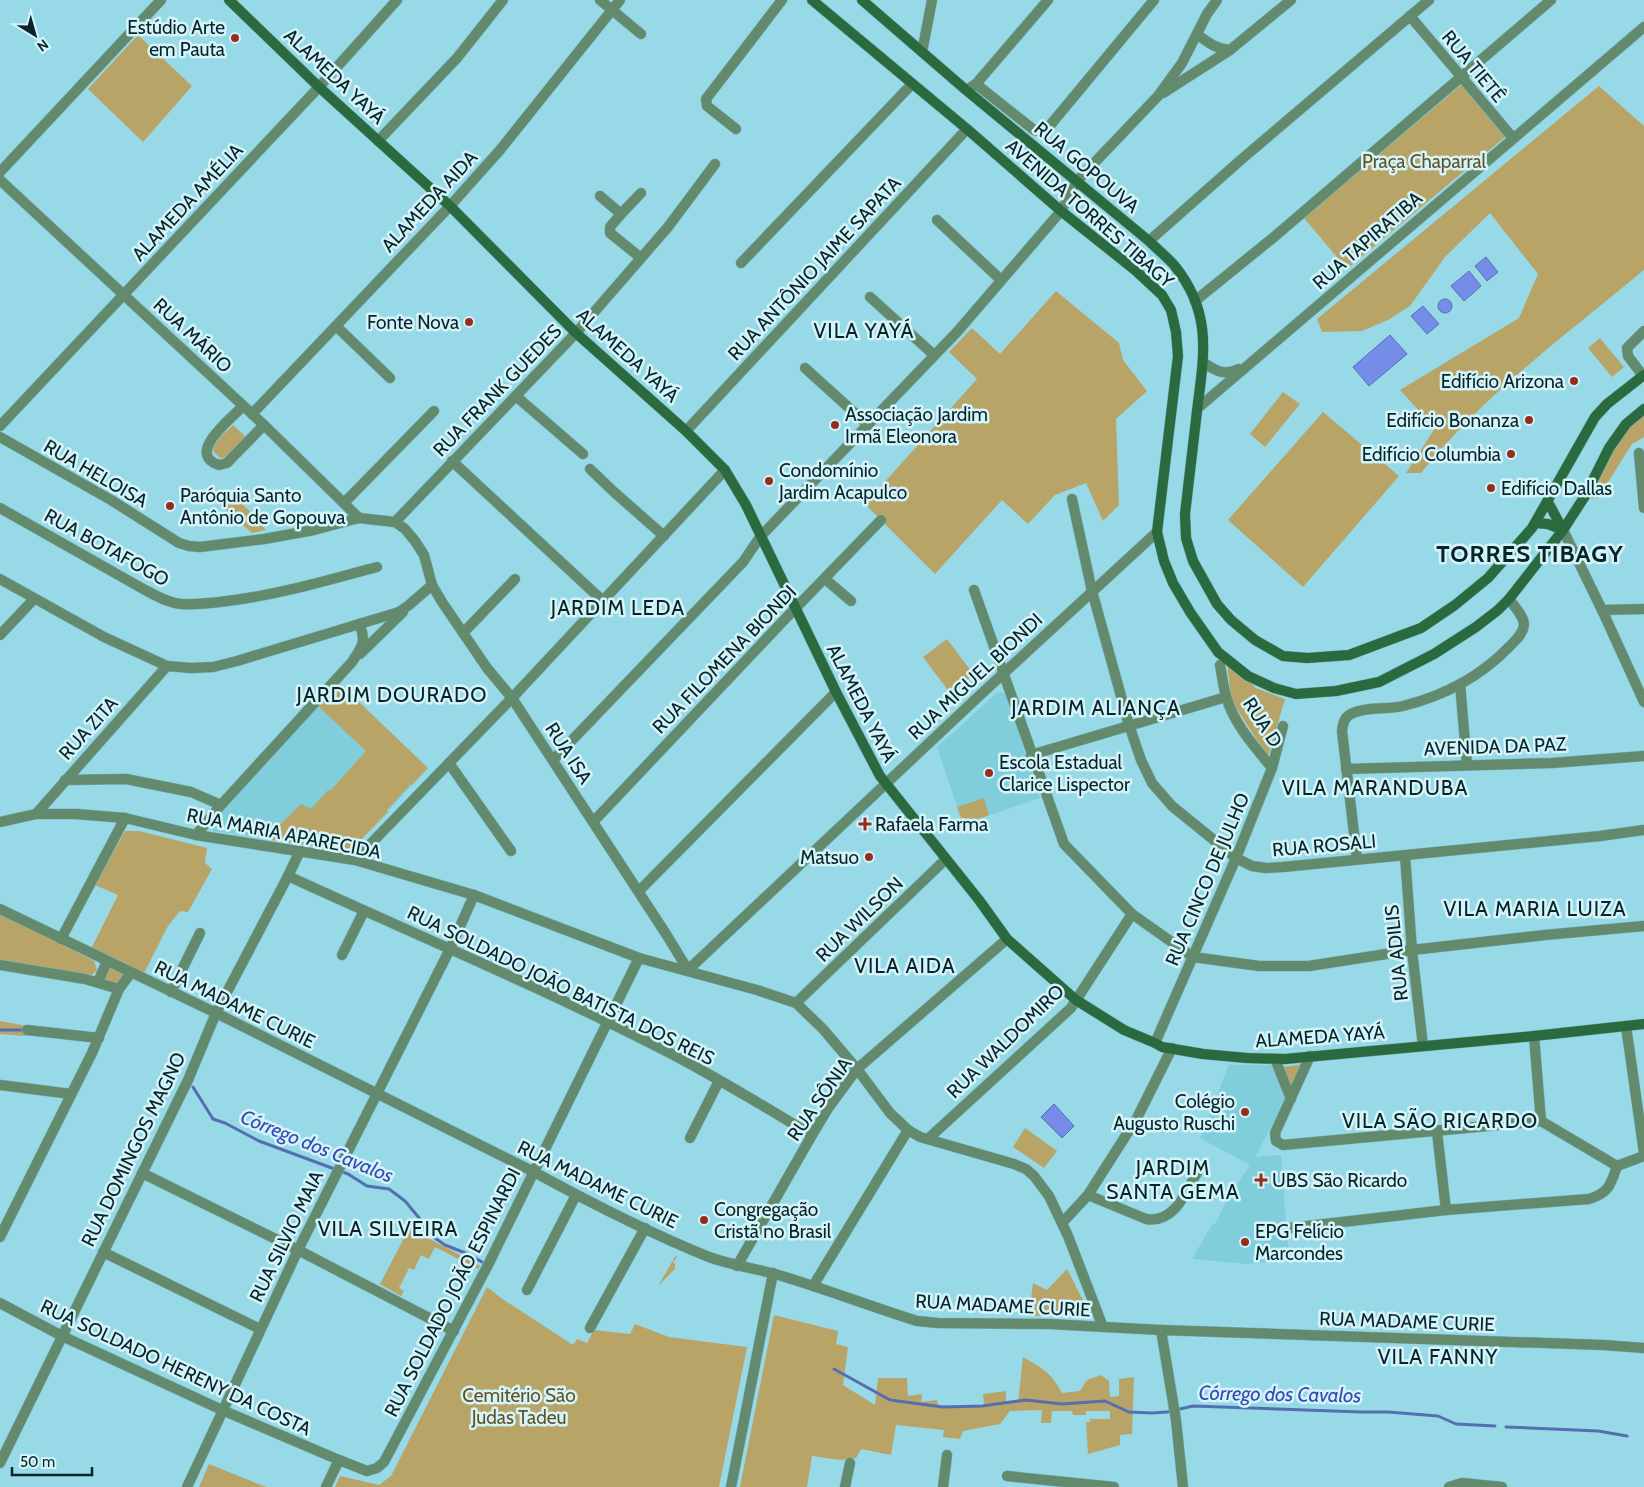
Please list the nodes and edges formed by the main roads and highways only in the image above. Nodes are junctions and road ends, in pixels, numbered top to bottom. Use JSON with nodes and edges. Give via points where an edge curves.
{"nodes":[{"id":1,"x":229,"y":0,"type":"edge"},
{"id":2,"x":812,"y":0,"type":"edge"},
{"id":3,"x":862,"y":0,"type":"edge"},
{"id":4,"x":1643,"y":375,"type":"edge"},
{"id":5,"x":1644,"y":409,"type":"edge"},
{"id":6,"x":1548,"y":502,"type":"junction"},
{"id":7,"x":1536,"y":523,"type":"junction"},
{"id":8,"x":1563,"y":530,"type":"junction"},
{"id":9,"x":1644,"y":1024,"type":"edge"}],
"edges":[{"from":1,"to":9,"type":"main road","name":"ALAMEDA YAYÁ","via":[[450,206],[576,334],[686,431],[725,470],[746,505],[836,692],[885,784],[1007,939],[1076,1000],[1124,1030],[1155,1043],[1238,1057],[1275,1059]]},
{"from":2,"to":8,"type":"main road","name":"AVENIDA TORRES TIBAGY","via":[[1162,295],[1171,310],[1178,356],[1158,532],[1164,561],[1190,612],[1218,652],[1248,676],[1296,694],[1336,691],[1379,682],[1434,654],[1498,610]]},
{"from":3,"to":7,"type":"main road","name":"RUA GOPOUVA","via":[[1174,265],[1195,301],[1204,338],[1204,363],[1184,514],[1186,538],[1193,561],[1217,604],[1255,640],[1283,656],[1349,656],[1421,628],[1488,578]]},
{"from":4,"to":6,"type":"main road","name":"RUA GOPOUVA","via":[[1596,417]]},
{"from":5,"to":8,"type":"main road","name":"AVENIDA TORRES TIBAGY","via":[[1626,424],[1608,448]]},
{"from":6,"to":7,"type":"main road","name":"RUA GOPOUVA"},
{"from":6,"to":8,"type":"main road"},
{"from":7,"to":8,"type":"main road"}]}
